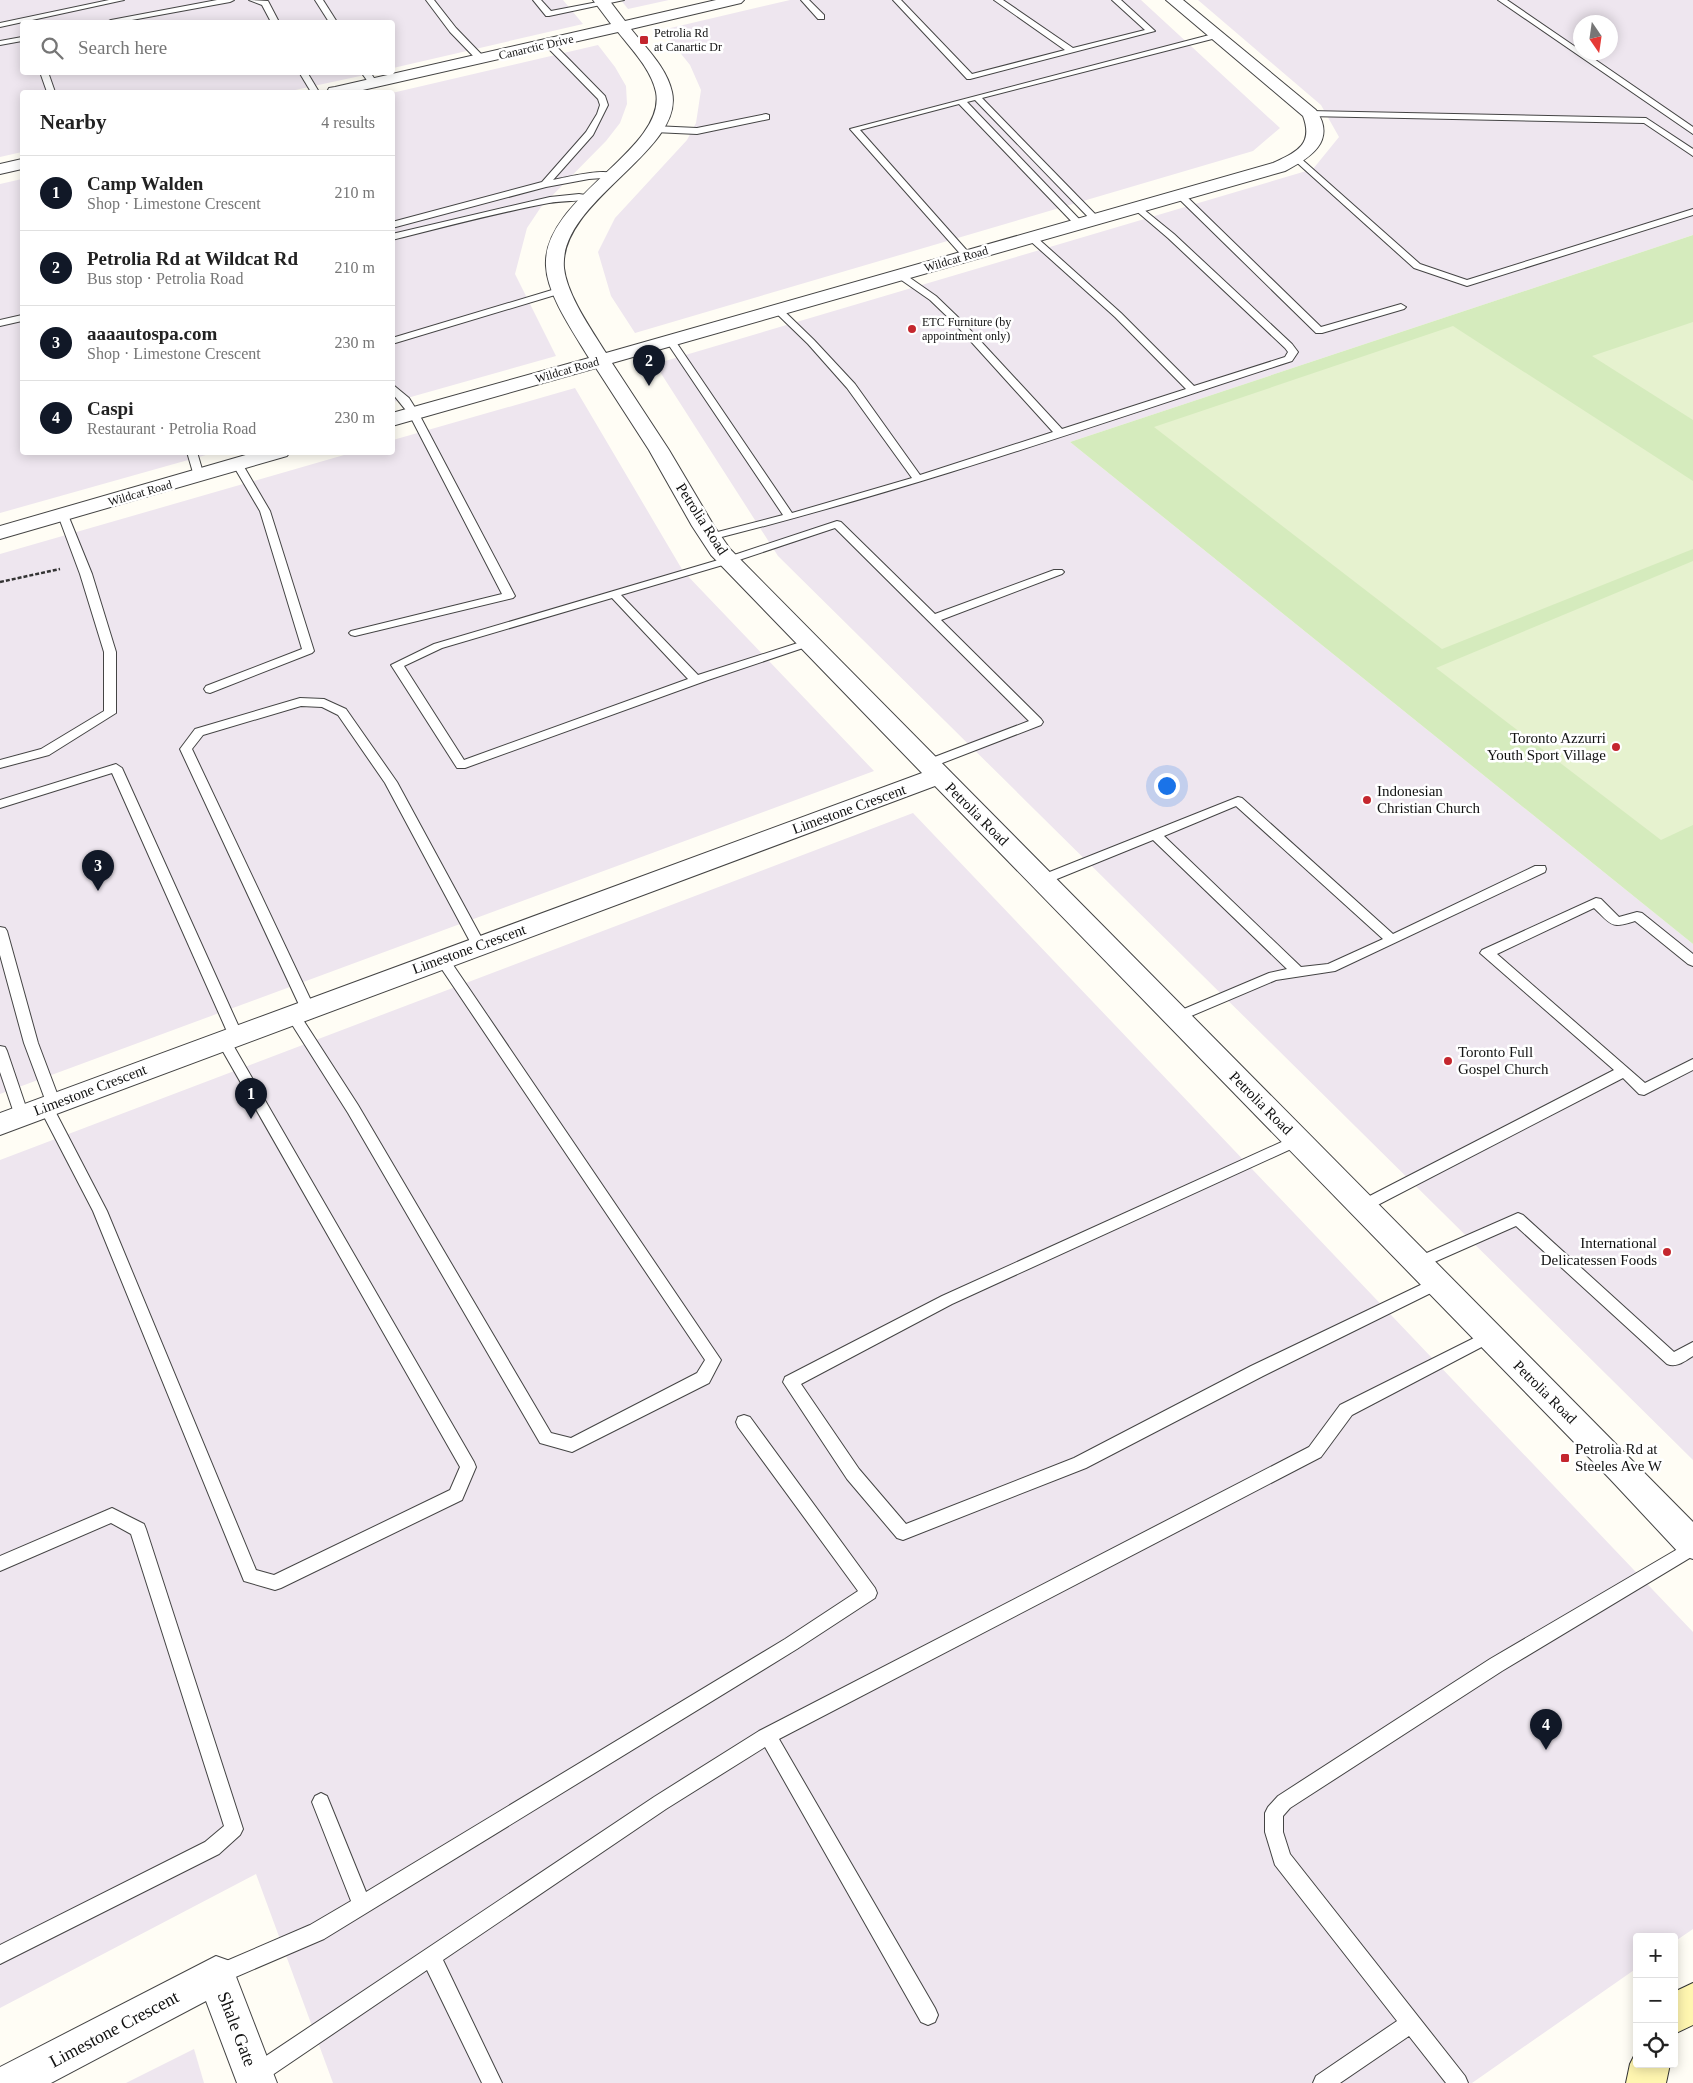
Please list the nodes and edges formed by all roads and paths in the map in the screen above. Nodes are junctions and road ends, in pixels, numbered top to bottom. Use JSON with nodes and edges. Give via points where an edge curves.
{"nodes":[{"id":1,"x":120,"y":0,"type":"edge"},
{"id":2,"x":230,"y":0,"type":"edge"},
{"id":3,"x":253,"y":0,"type":"edge"},
{"id":4,"x":319,"y":0,"type":"edge"},
{"id":5,"x":430,"y":0,"type":"edge"},
{"id":6,"x":538,"y":0,"type":"edge"},
{"id":7,"x":736,"y":0,"type":"edge"},
{"id":8,"x":806,"y":0,"type":"edge"},
{"id":9,"x":897,"y":0,"type":"edge"},
{"id":10,"x":998,"y":0,"type":"edge"},
{"id":11,"x":1116,"y":0,"type":"edge"},
{"id":12,"x":1174,"y":0,"type":"edge"},
{"id":13,"x":1502,"y":0,"type":"edge"},
{"id":14,"x":608,"y":1,"type":"edge"},
{"id":15,"x":821,"y":17,"type":"dead end"},
{"id":16,"x":24,"y":20,"type":"edge"},
{"id":17,"x":122,"y":20,"type":"edge"},
{"id":18,"x":275,"y":20,"type":"edge"},
{"id":19,"x":332,"y":20,"type":"edge"},
{"id":20,"x":20,"y":21,"type":"edge"},
{"id":21,"x":0,"y":25,"type":"edge"},
{"id":22,"x":620,"y":27,"type":"junction"},
{"id":23,"x":1217,"y":35,"type":"junction"},
{"id":24,"x":20,"y":39,"type":"edge"},
{"id":25,"x":0,"y":43,"type":"edge"},
{"id":26,"x":549,"y":44,"type":"junction"},
{"id":27,"x":1072,"y":51,"type":"junction"},
{"id":28,"x":481,"y":59,"type":"junction"},
{"id":29,"x":395,"y":74,"type":"edge"},
{"id":30,"x":45,"y":75,"type":"edge"},
{"id":31,"x":305,"y":75,"type":"edge"},
{"id":32,"x":388,"y":75,"type":"edge"},
{"id":33,"x":370,"y":78,"type":"edge"},
{"id":34,"x":50,"y":90,"type":"edge"},
{"id":35,"x":314,"y":90,"type":"edge"},
{"id":36,"x":340,"y":90,"type":"edge"},
{"id":37,"x":976,"y":97,"type":"junction"},
{"id":38,"x":961,"y":101,"type":"junction"},
{"id":39,"x":1310,"y":114,"type":"junction"},
{"id":40,"x":766,"y":117,"type":"dead end"},
{"id":41,"x":654,"y":129,"type":"junction"},
{"id":42,"x":1693,"y":131,"type":"edge"},
{"id":43,"x":1693,"y":154,"type":"edge"},
{"id":44,"x":1297,"y":158,"type":"junction"},
{"id":45,"x":20,"y":164,"type":"edge"},
{"id":46,"x":0,"y":169,"type":"edge"},
{"id":47,"x":613,"y":175,"type":"junction"},
{"id":48,"x":545,"y":184,"type":"junction"},
{"id":49,"x":1180,"y":195,"type":"junction"},
{"id":50,"x":589,"y":198,"type":"junction"},
{"id":51,"x":1138,"y":207,"type":"junction"},
{"id":52,"x":1693,"y":212,"type":"edge"},
{"id":53,"x":1087,"y":221,"type":"junction"},
{"id":54,"x":395,"y":224,"type":"edge"},
{"id":55,"x":395,"y":236,"type":"edge"},
{"id":56,"x":1031,"y":238,"type":"junction"},
{"id":57,"x":967,"y":256,"type":"junction"},
{"id":58,"x":900,"y":275,"type":"junction"},
{"id":59,"x":562,"y":290,"type":"junction"},
{"id":60,"x":1401,"y":307,"type":"dead end"},
{"id":61,"x":778,"y":310,"type":"junction"},
{"id":62,"x":20,"y":318,"type":"edge"},
{"id":63,"x":0,"y":323,"type":"edge"},
{"id":64,"x":395,"y":340,"type":"edge"},
{"id":65,"x":671,"y":341,"type":"junction"},
{"id":66,"x":602,"y":360,"type":"junction"},
{"id":67,"x":395,"y":390,"type":"edge"},
{"id":68,"x":1192,"y":390,"type":"junction"},
{"id":69,"x":414,"y":414,"type":"junction"},
{"id":70,"x":395,"y":419,"type":"edge"},
{"id":71,"x":1060,"y":434,"type":"junction"},
{"id":72,"x":193,"y":455,"type":"edge"},
{"id":73,"x":270,"y":455,"type":"edge"},
{"id":74,"x":238,"y":464,"type":"junction"},
{"id":75,"x":199,"y":476,"type":"junction"},
{"id":76,"x":918,"y":479,"type":"junction"},
{"id":77,"x":63,"y":515,"type":"junction"},
{"id":78,"x":789,"y":517,"type":"junction"},
{"id":79,"x":0,"y":533,"type":"edge"},
{"id":80,"x":710,"y":537,"type":"junction"},
{"id":81,"x":729,"y":560,"type":"junction"},
{"id":82,"x":83,"y":565,"type":"junction"},
{"id":83,"x":1058,"y":572,"type":"dead end"},
{"id":84,"x":0,"y":582,"type":"edge"},
{"id":85,"x":614,"y":594,"type":"junction"},
{"id":86,"x":933,"y":619,"type":"junction"},
{"id":87,"x":355,"y":633,"type":"dead end"},
{"id":88,"x":808,"y":643,"type":"junction"},
{"id":89,"x":696,"y":680,"type":"junction"},
{"id":90,"x":210,"y":689,"type":"dead end"},
{"id":91,"x":0,"y":764,"type":"edge"},
{"id":92,"x":933,"y":770,"type":"junction"},
{"id":93,"x":0,"y":804,"type":"edge"},
{"id":94,"x":1156,"y":835,"type":"junction"},
{"id":95,"x":1540,"y":869,"type":"dead end"},
{"id":96,"x":1042,"y":880,"type":"junction"},
{"id":97,"x":0,"y":931,"type":"edge"},
{"id":98,"x":1392,"y":940,"type":"junction"},
{"id":99,"x":479,"y":946,"type":"junction"},
{"id":100,"x":442,"y":959,"type":"junction"},
{"id":101,"x":1693,"y":961,"type":"edge"},
{"id":102,"x":1298,"y":972,"type":"junction"},
{"id":103,"x":301,"y":1012,"type":"junction"},
{"id":104,"x":1177,"y":1017,"type":"junction"},
{"id":105,"x":230,"y":1038,"type":"junction"},
{"id":106,"x":0,"y":1053,"type":"edge"},
{"id":107,"x":1693,"y":1064,"type":"edge"},
{"id":108,"x":1624,"y":1071,"type":"junction"},
{"id":109,"x":30,"y":1112,"type":"edge"},
{"id":110,"x":1297,"y":1140,"type":"junction"},
{"id":111,"x":1363,"y":1206,"type":"junction"},
{"id":112,"x":1418,"y":1263,"type":"junction"},
{"id":113,"x":1438,"y":1283,"type":"junction"},
{"id":114,"x":1490,"y":1336,"type":"junction"},
{"id":115,"x":1693,"y":1348,"type":"edge"},
{"id":116,"x":744,"y":1422,"type":"dead end"},
{"id":117,"x":1693,"y":1546,"type":"edge"},
{"id":118,"x":0,"y":1564,"type":"edge"},
{"id":119,"x":768,"y":1736,"type":"junction"},
{"id":120,"x":322,"y":1802,"type":"dead end"},
{"id":121,"x":362,"y":1905,"type":"junction"},
{"id":122,"x":0,"y":1955,"type":"edge"},
{"id":123,"x":431,"y":1957,"type":"junction"},
{"id":124,"x":216,"y":1975,"type":"junction"},
{"id":125,"x":1693,"y":2002,"type":"edge"},
{"id":126,"x":1678,"y":2013,"type":"edge"},
{"id":127,"x":928,"y":2015,"type":"dead end"},
{"id":128,"x":1410,"y":2022,"type":"junction"},
{"id":129,"x":1649,"y":2068,"type":"edge"},
{"id":130,"x":256,"y":2079,"type":"edge"},
{"id":131,"x":11,"y":2083,"type":"edge"},
{"id":132,"x":492,"y":2083,"type":"edge"},
{"id":133,"x":1323,"y":2083,"type":"edge"},
{"id":134,"x":1458,"y":2083,"type":"edge"},
{"id":135,"x":1646,"y":2083,"type":"edge"}],
"edges":[{"from":1,"to":16,"type":"lane"},
{"from":2,"to":17,"type":"lane"},
{"from":3,"to":18,"type":"lane","via":[[265,3]]},
{"from":4,"to":19,"type":"lane"},
{"from":5,"to":28,"type":"lane"},
{"from":6,"to":14,"type":"lane","via":[[549,14]]},
{"from":7,"to":22,"type":"street","name":"Canarctic Drive"},
{"from":8,"to":15,"type":"lane"},
{"from":9,"to":27,"type":"lane","via":[[970,77]]},
{"from":10,"to":27,"type":"lane"},
{"from":11,"to":27,"type":"lane","via":[[1151,31]]},
{"from":12,"to":23,"type":"street"},
{"from":13,"to":42,"type":"lane"},
{"from":14,"to":22,"type":"street","name":"Petrolia Road"},
{"from":20,"to":21,"type":"lane"},
{"from":22,"to":26,"type":"street","name":"Canarctic Drive"},
{"from":22,"to":41,"type":"street","name":"Petrolia Road","via":[[656,71],[662,84],[665,100],[662,115]]},
{"from":23,"to":37,"type":"lane"},
{"from":23,"to":39,"type":"street"},
{"from":24,"to":25,"type":"lane"},
{"from":26,"to":28,"type":"street","name":"Canarctic Drive"},
{"from":26,"to":48,"type":"lane","via":[[596,90],[604,105],[590,133]]},
{"from":28,"to":29,"type":"street","name":"Canarctic Drive"},
{"from":30,"to":34,"type":"lane"},
{"from":31,"to":35,"type":"lane"},
{"from":32,"to":33,"type":"street","name":"Canarctic Drive"},
{"from":33,"to":36,"type":"street","name":"Canarctic Drive"},
{"from":37,"to":38,"type":"lane"},
{"from":37,"to":53,"type":"lane"},
{"from":38,"to":53,"type":"lane"},
{"from":38,"to":57,"type":"lane","via":[[854,129]]},
{"from":39,"to":43,"type":"lane","via":[[1646,121]]},
{"from":39,"to":44,"type":"street","name":"Wildcat Road","via":[[1316,125],[1316,137],[1311,148]]},
{"from":40,"to":41,"type":"lane","via":[[697,131]]},
{"from":41,"to":47,"type":"street","name":"Petrolia Road"},
{"from":44,"to":49,"type":"street","name":"Wildcat Road"},
{"from":44,"to":52,"type":"lane","via":[[1417,266],[1466,283]]},
{"from":45,"to":46,"type":"street"},
{"from":47,"to":48,"type":"lane"},
{"from":47,"to":50,"type":"street","name":"Petrolia Road"},
{"from":48,"to":54,"type":"lane"},
{"from":49,"to":51,"type":"street","name":"Wildcat Road"},
{"from":49,"to":60,"type":"lane","via":[[1319,330]]},
{"from":50,"to":55,"type":"lane","via":[[550,200]]},
{"from":50,"to":59,"type":"street","name":"Petrolia Road","via":[[567,226],[555,258],[555,270]]},
{"from":51,"to":53,"type":"street","name":"Wildcat Road"},
{"from":51,"to":68,"type":"lane","via":[[1293,352],[1289,359]]},
{"from":53,"to":56,"type":"street","name":"Wildcat Road"},
{"from":56,"to":57,"type":"street","name":"Wildcat Road"},
{"from":56,"to":68,"type":"lane","via":[[1111,309]]},
{"from":57,"to":58,"type":"street","name":"Wildcat Road"},
{"from":58,"to":61,"type":"street","name":"Wildcat Road"},
{"from":58,"to":71,"type":"lane","via":[[933,298],[959,323]]},
{"from":59,"to":64,"type":"lane"},
{"from":59,"to":66,"type":"street","name":"Petrolia Road"},
{"from":61,"to":65,"type":"street","name":"Wildcat Road"},
{"from":61,"to":76,"type":"lane","via":[[851,386]]},
{"from":62,"to":63,"type":"lane"},
{"from":65,"to":66,"type":"street","name":"Wildcat Road"},
{"from":65,"to":78,"type":"lane"},
{"from":66,"to":69,"type":"street","name":"Wildcat Road"},
{"from":66,"to":80,"type":"street","name":"Petrolia Road"},
{"from":67,"to":69,"type":"lane"},
{"from":68,"to":71,"type":"lane"},
{"from":69,"to":70,"type":"street","name":"Wildcat Road"},
{"from":69,"to":87,"type":"lane","via":[[509,596]]},
{"from":71,"to":76,"type":"lane"},
{"from":72,"to":75,"type":"lane"},
{"from":73,"to":74,"type":"street","name":"Wildcat Road"},
{"from":74,"to":75,"type":"street","name":"Wildcat Road"},
{"from":74,"to":90,"type":"lane","via":[[265,511],[308,651]]},
{"from":75,"to":77,"type":"street","name":"Wildcat Road"},
{"from":76,"to":78,"type":"lane"},
{"from":77,"to":79,"type":"street","name":"Wildcat Road"},
{"from":77,"to":82,"type":"lane"},
{"from":78,"to":80,"type":"lane"},
{"from":80,"to":81,"type":"street","name":"Petrolia Road"},
{"from":81,"to":85,"type":"lane"},
{"from":81,"to":86,"type":"lane","via":[[837,524]]},
{"from":81,"to":88,"type":"street","name":"Petrolia Road"},
{"from":82,"to":84,"type":"path"},
{"from":82,"to":91,"type":"lane","via":[[110,652],[110,713],[45,752]]},
{"from":83,"to":86,"type":"lane"},
{"from":85,"to":89,"type":"lane"},
{"from":85,"to":89,"type":"lane","via":[[438,646],[397,665],[461,765]]},
{"from":86,"to":92,"type":"lane","via":[[1037,722]]},
{"from":88,"to":89,"type":"lane"},
{"from":88,"to":92,"type":"street","name":"Petrolia Road"},
{"from":92,"to":96,"type":"street","name":"Petrolia Road"},
{"from":92,"to":99,"type":"street","name":"Limestone Crescent"},
{"from":93,"to":105,"type":"lane","via":[[116,768]]},
{"from":94,"to":96,"type":"lane"},
{"from":94,"to":98,"type":"lane","via":[[1238,801]]},
{"from":94,"to":102,"type":"lane"},
{"from":95,"to":98,"type":"lane"},
{"from":96,"to":104,"type":"street","name":"Petrolia Road"},
{"from":97,"to":109,"type":"lane","via":[[31,1043]]},
{"from":98,"to":102,"type":"lane","via":[[1330,968]]},
{"from":99,"to":100,"type":"street","name":"Limestone Crescent"},
{"from":99,"to":103,"type":"lane","via":[[390,782],[342,712],[324,703],[300,702],[199,732],[186,749]]},
{"from":100,"to":103,"type":"street","name":"Limestone Crescent"},
{"from":100,"to":103,"type":"lane","via":[[713,1360],[703,1378],[572,1445],[546,1438],[353,1109]]},
{"from":101,"to":108,"type":"lane","via":[[1637,916],[1617,922],[1596,902],[1487,953]]},
{"from":102,"to":104,"type":"lane","via":[[1274,976]]},
{"from":103,"to":105,"type":"street","name":"Limestone Crescent"},
{"from":104,"to":110,"type":"street","name":"Petrolia Road"},
{"from":105,"to":109,"type":"street","name":"Limestone Crescent"},
{"from":105,"to":109,"type":"lane","via":[[468,1467],[456,1495],[275,1583],[250,1576],[100,1211]]},
{"from":106,"to":109,"type":"lane"},
{"from":107,"to":108,"type":"lane","via":[[1644,1090]]},
{"from":108,"to":111,"type":"lane"},
{"from":110,"to":111,"type":"street","name":"Petrolia Road"},
{"from":110,"to":113,"type":"lane","via":[[947,1300],[791,1382],[853,1474],[903,1533],[1080,1463],[1257,1370]]},
{"from":111,"to":112,"type":"street","name":"Petrolia Road"},
{"from":112,"to":113,"type":"street","name":"Petrolia Road"},
{"from":112,"to":115,"type":"lane","via":[[1518,1219],[1673,1360]]},
{"from":113,"to":114,"type":"street","name":"Petrolia Road"},
{"from":114,"to":117,"type":"street","name":"Petrolia Road"},
{"from":114,"to":119,"type":"lane","via":[[1346,1410],[1315,1452]]},
{"from":116,"to":121,"type":"lane","via":[[869,1593],[791,1644]]},
{"from":117,"to":128,"type":"lane","via":[[1496,1665],[1284,1802],[1274,1813],[1274,1832],[1282,1860]]},
{"from":118,"to":122,"type":"lane","via":[[112,1515],[138,1530],[234,1829],[212,1848]]},
{"from":119,"to":123,"type":"lane","via":[[660,1803]]},
{"from":119,"to":127,"type":"lane"},
{"from":120,"to":121,"type":"lane"},
{"from":121,"to":124,"type":"lane","via":[[317,1932]]},
{"from":123,"to":130,"type":"lane"},
{"from":123,"to":132,"type":"lane"},
{"from":124,"to":130,"type":"street","name":"Shale Gate"},
{"from":124,"to":131,"type":"street","name":"Limestone Crescent"},
{"from":125,"to":126,"type":"main road"},
{"from":128,"to":133,"type":"lane"},
{"from":128,"to":134,"type":"lane"},
{"from":129,"to":135,"type":"main road"}]}
